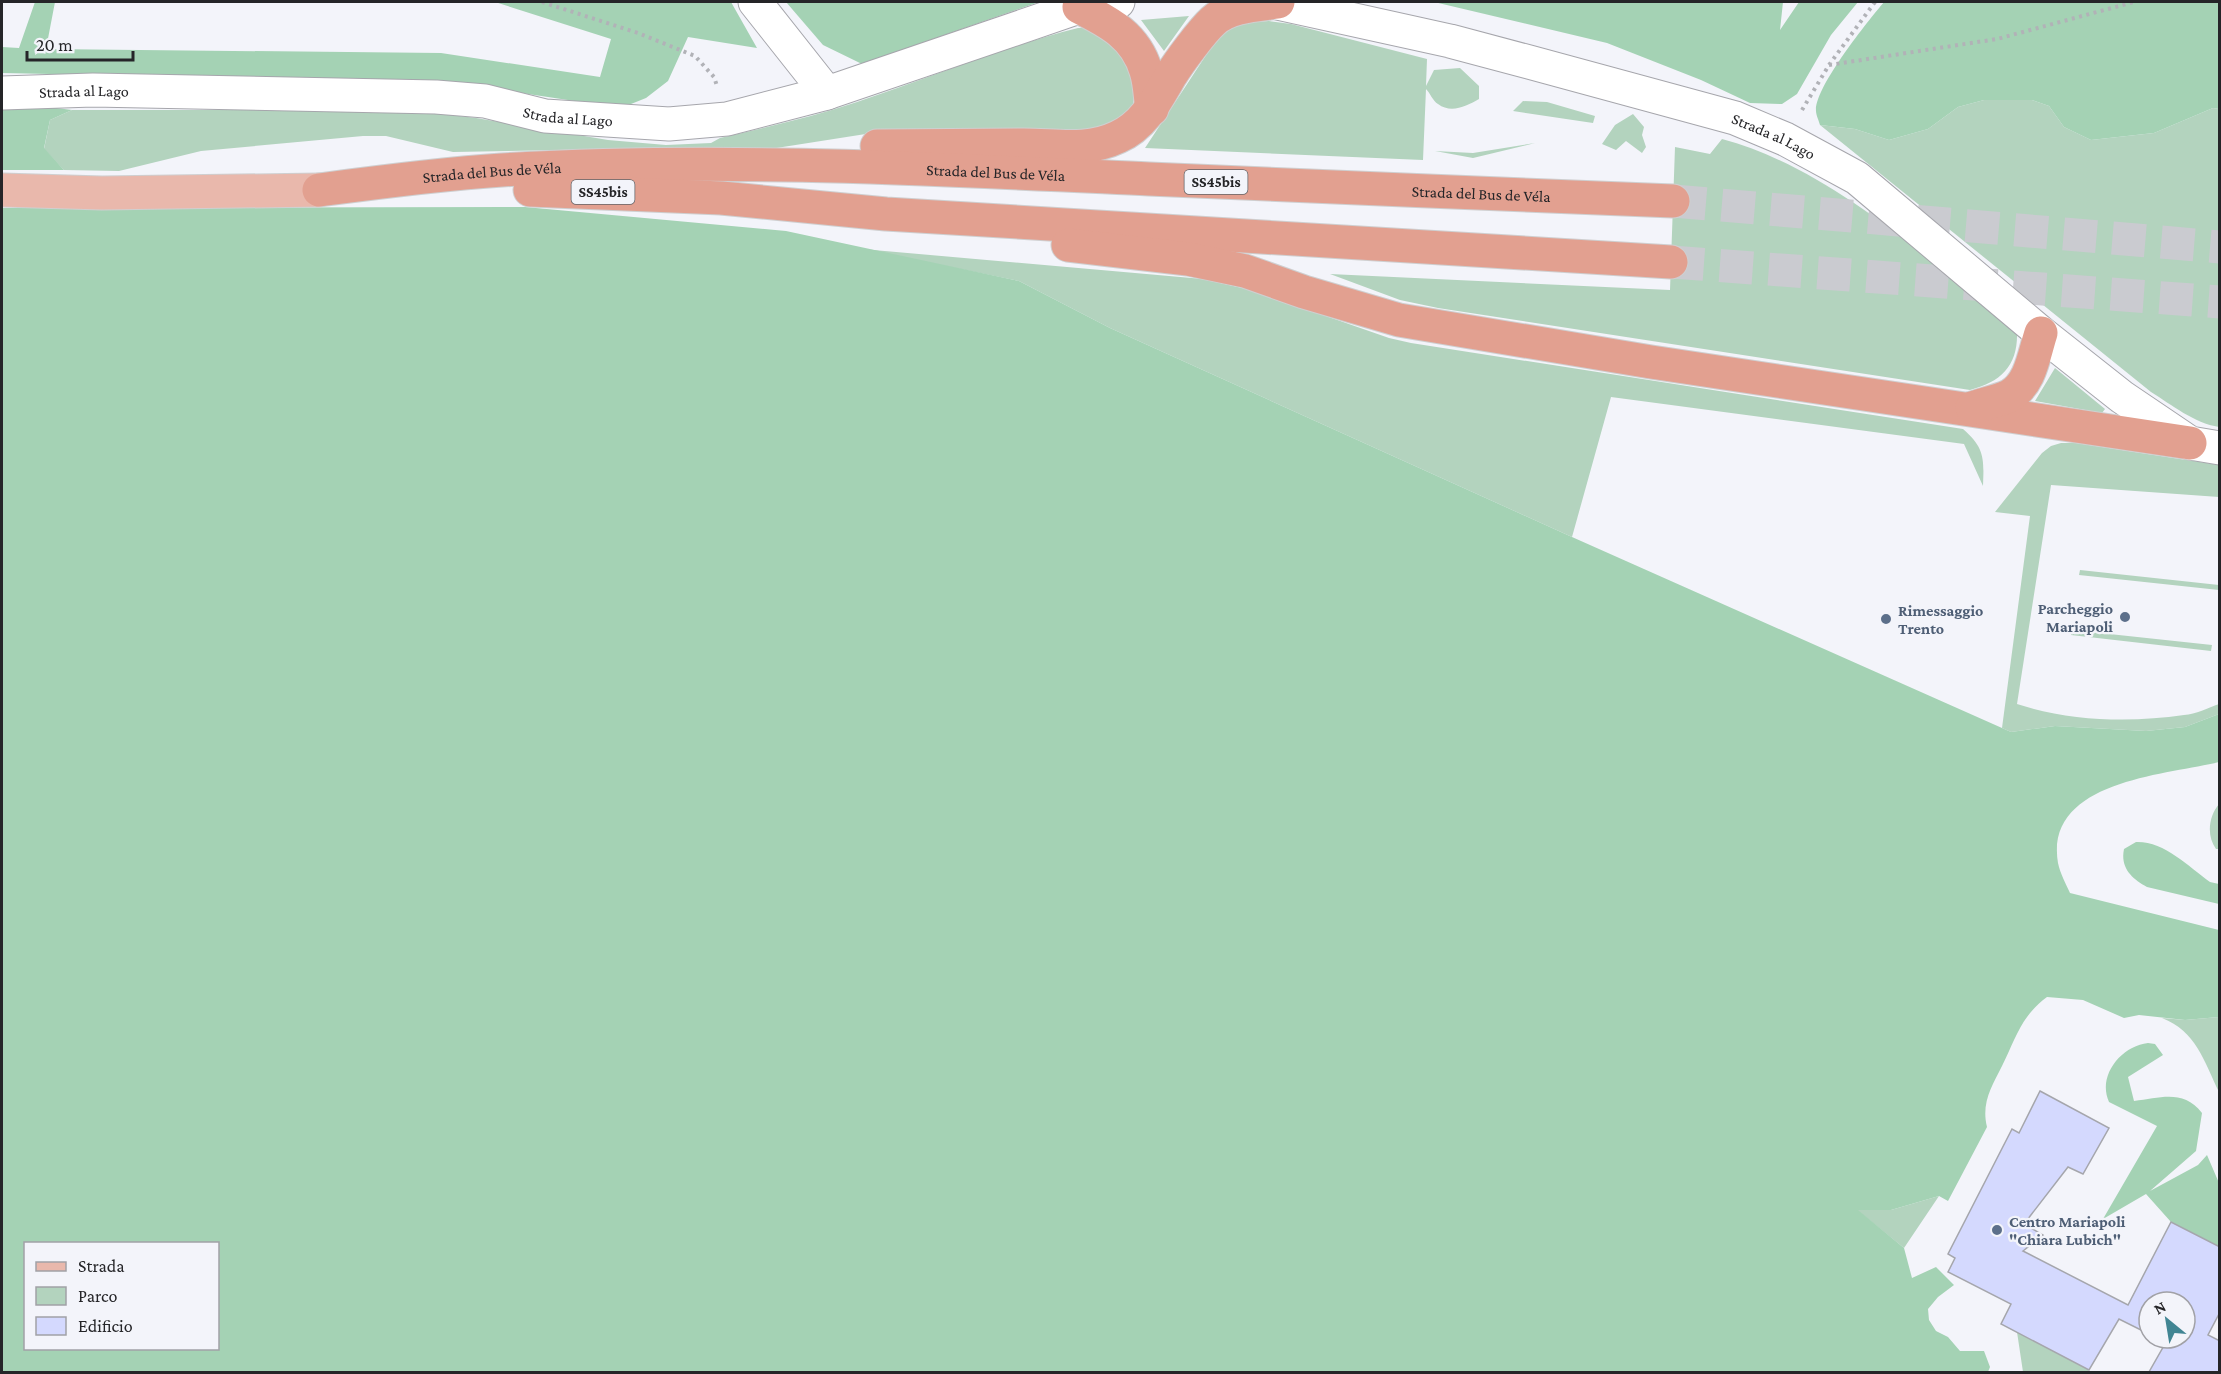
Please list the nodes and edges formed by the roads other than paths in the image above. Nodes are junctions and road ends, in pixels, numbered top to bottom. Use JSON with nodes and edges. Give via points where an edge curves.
{"nodes":[{"id":1,"x":755,"y":2,"type":"edge"},
{"id":2,"x":1118,"y":2,"type":"edge"},
{"id":3,"x":1273,"y":2,"type":"edge"},
{"id":4,"x":1278,"y":2,"type":"edge"},
{"id":5,"x":1079,"y":7,"type":"junction"},
{"id":6,"x":2,"y":93,"type":"edge"},
{"id":7,"x":827,"y":93,"type":"junction"},
{"id":8,"x":1152,"y":109,"type":"junction"},
{"id":9,"x":759,"y":166,"type":"junction"},
{"id":10,"x":2,"y":190,"type":"edge"},
{"id":11,"x":319,"y":190,"type":"junction"},
{"id":12,"x":1673,"y":201,"type":"tunnel mouth"},
{"id":13,"x":886,"y":214,"type":"junction"},
{"id":14,"x":1671,"y":262,"type":"tunnel mouth"},
{"id":15,"x":2041,"y":333,"type":"junction"},
{"id":16,"x":1967,"y":409,"type":"junction"},
{"id":17,"x":2205,"y":445,"type":"edge"}],
"edges":[{"from":1,"to":7,"type":"street"},
{"from":2,"to":5,"type":"street","name":"Strada al Lago"},
{"from":3,"to":4,"type":"street","name":"Strada al Lago"},
{"from":4,"to":8,"type":"highway","via":[[1236,8],[1213,20],[1172,73]]},
{"from":4,"to":15,"type":"street","name":"Strada al Lago","via":[[1530,62],[1735,118],[1785,139],[1857,178]]},
{"from":5,"to":7,"type":"street","name":"Strada al Lago"},
{"from":5,"to":8,"type":"highway","via":[[1114,25],[1129,38],[1147,71]]},
{"from":6,"to":7,"type":"street","name":"Strada al Lago","via":[[93,90],[436,97],[485,101],[545,116],[669,124],[727,119]]},
{"from":8,"to":9,"type":"highway","via":[[1119,137],[1094,145],[862,146]]},
{"from":9,"to":11,"type":"highway","name":"Strada del Bus de Véla","number":"SS45bis","via":[[502,170]]},
{"from":9,"to":12,"type":"highway","name":"Strada del Bus de Véla","number":"SS45bis","via":[[948,169]]},
{"from":10,"to":11,"type":"main road","name":"Strada del Bus de Véla","number":"SS45bis"},
{"from":11,"to":13,"type":"highway","name":"Strada del Bus de Véla","number":"SS45bis","via":[[559,190],[721,198]]},
{"from":13,"to":14,"type":"highway","name":"Strada del Bus de Véla","number":"SS45bis"},
{"from":13,"to":16,"type":"highway","via":[[1245,271],[1399,320]]},
{"from":15,"to":16,"type":"highway","via":[[2021,387],[2009,396]]},
{"from":15,"to":17,"type":"street","name":"Strada al Lago","via":[[2122,398]]},
{"from":16,"to":17,"type":"highway"}]}
